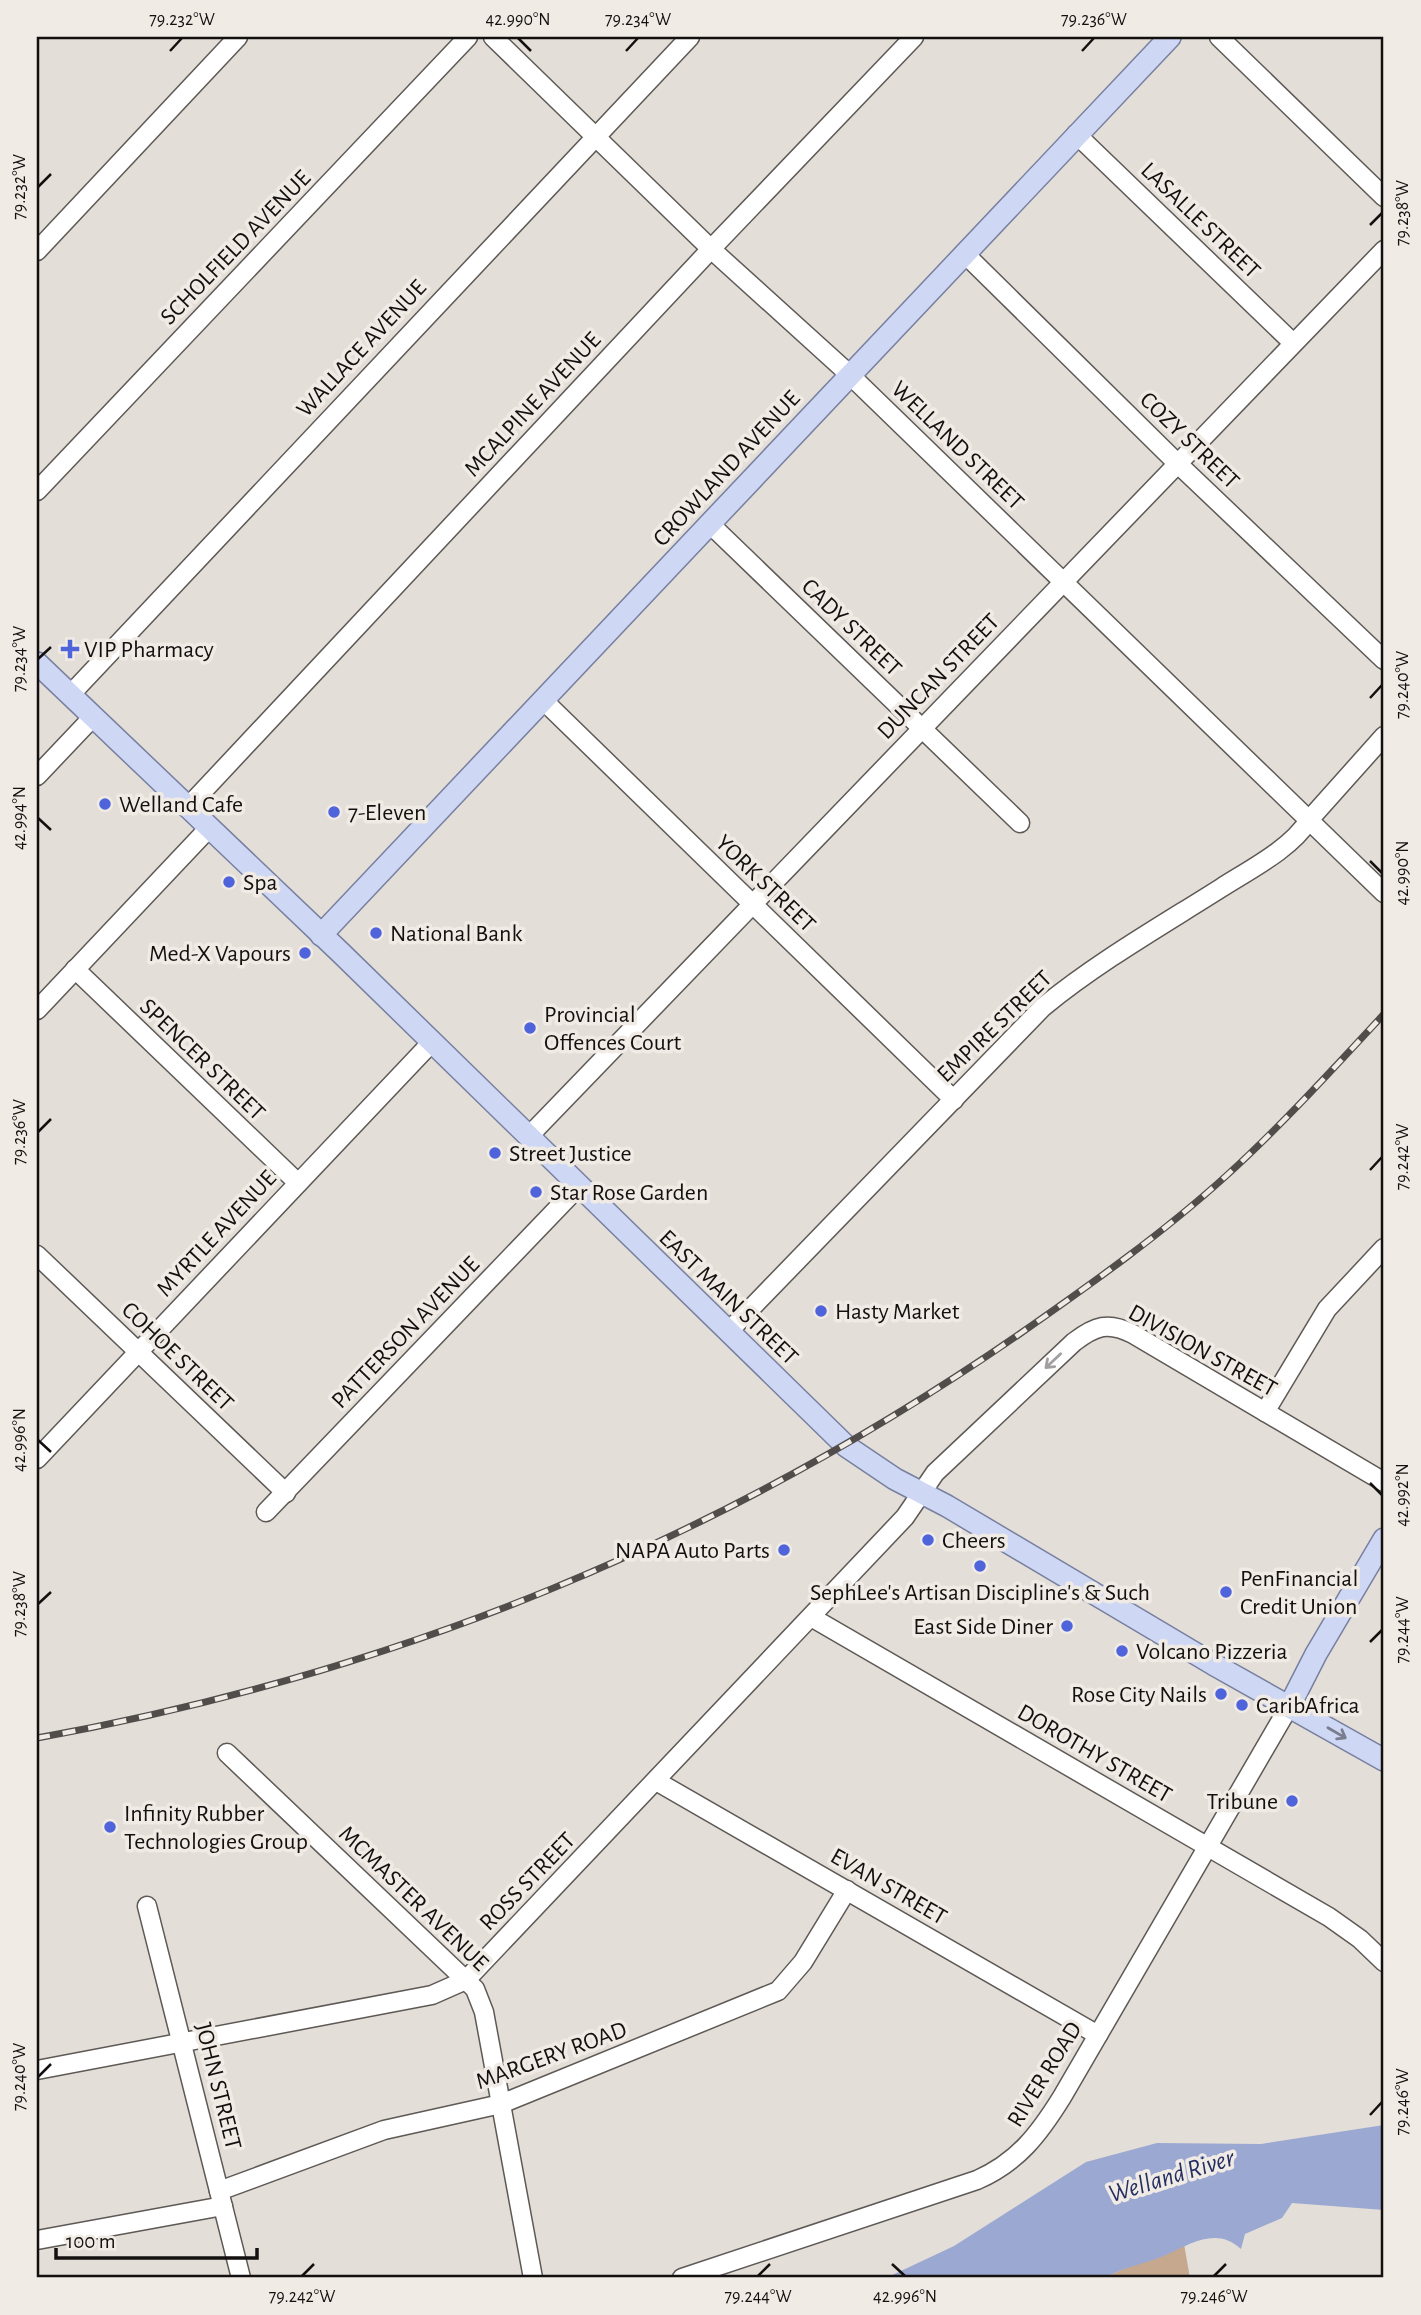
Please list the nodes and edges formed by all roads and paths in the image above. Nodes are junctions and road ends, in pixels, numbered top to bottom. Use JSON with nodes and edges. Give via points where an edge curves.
{"nodes":[{"id":1,"x":239,"y":37,"type":"edge"},
{"id":2,"x":468,"y":37,"type":"edge"},
{"id":3,"x":493,"y":37,"type":"edge"},
{"id":4,"x":690,"y":37,"type":"edge"},
{"id":5,"x":914,"y":37,"type":"edge"},
{"id":6,"x":1170,"y":37,"type":"edge"},
{"id":7,"x":1219,"y":37,"type":"edge"},
{"id":8,"x":1076,"y":134,"type":"junction"},
{"id":9,"x":596,"y":136,"type":"junction"},
{"id":10,"x":1384,"y":197,"type":"edge"},
{"id":11,"x":711,"y":249,"type":"junction"},
{"id":12,"x":1384,"y":250,"type":"edge"},
{"id":13,"x":37,"y":251,"type":"edge"},
{"id":14,"x":964,"y":253,"type":"junction"},
{"id":15,"x":1292,"y":342,"type":"junction"},
{"id":16,"x":849,"y":374,"type":"junction"},
{"id":17,"x":1177,"y":462,"type":"junction"},
{"id":18,"x":37,"y":491,"type":"edge"},
{"id":19,"x":710,"y":524,"type":"junction"},
{"id":20,"x":1063,"y":581,"type":"junction"},
{"id":21,"x":1384,"y":660,"type":"edge"},
{"id":22,"x":37,"y":663,"type":"edge"},
{"id":23,"x":70,"y":695,"type":"junction"},
{"id":24,"x":544,"y":701,"type":"junction"},
{"id":25,"x":92,"y":718,"type":"junction"},
{"id":26,"x":921,"y":728,"type":"junction"},
{"id":27,"x":1384,"y":736,"type":"edge"},
{"id":28,"x":37,"y":776,"type":"edge"},
{"id":29,"x":188,"y":807,"type":"junction"},
{"id":30,"x":1309,"y":820,"type":"junction"},
{"id":31,"x":1020,"y":824,"type":"dead end"},
{"id":32,"x":209,"y":828,"type":"junction"},
{"id":33,"x":1384,"y":893,"type":"edge"},
{"id":34,"x":752,"y":903,"type":"junction"},
{"id":35,"x":321,"y":935,"type":"junction"},
{"id":36,"x":75,"y":970,"type":"junction"},
{"id":37,"x":37,"y":1010,"type":"edge"},
{"id":38,"x":432,"y":1042,"type":"junction"},
{"id":39,"x":954,"y":1100,"type":"junction"},
{"id":40,"x":528,"y":1137,"type":"junction"},
{"id":41,"x":298,"y":1183,"type":"junction"},
{"id":42,"x":579,"y":1186,"type":"junction"},
{"id":43,"x":1384,"y":1248,"type":"edge"},
{"id":44,"x":37,"y":1255,"type":"edge"},
{"id":45,"x":728,"y":1332,"type":"junction"},
{"id":46,"x":138,"y":1352,"type":"junction"},
{"id":47,"x":1265,"y":1412,"type":"junction"},
{"id":48,"x":37,"y":1459,"type":"edge"},
{"id":49,"x":1384,"y":1482,"type":"edge"},
{"id":50,"x":922,"y":1492,"type":"junction"},
{"id":51,"x":286,"y":1493,"type":"junction"},
{"id":52,"x":266,"y":1512,"type":"dead end"},
{"id":53,"x":1384,"y":1539,"type":"edge"},
{"id":54,"x":811,"y":1617,"type":"junction"},
{"id":55,"x":1190,"y":1648,"type":"junction"},
{"id":56,"x":1316,"y":1654,"type":"junction"},
{"id":57,"x":1290,"y":1705,"type":"junction"},
{"id":58,"x":228,"y":1753,"type":"dead end"},
{"id":59,"x":1384,"y":1760,"type":"edge"},
{"id":60,"x":656,"y":1781,"type":"junction"},
{"id":61,"x":1207,"y":1846,"type":"junction"},
{"id":62,"x":848,"y":1890,"type":"junction"},
{"id":63,"x":148,"y":1906,"type":"dead end"},
{"id":64,"x":1384,"y":1962,"type":"edge"},
{"id":65,"x":466,"y":1980,"type":"junction"},
{"id":66,"x":1098,"y":2035,"type":"junction"},
{"id":67,"x":184,"y":2042,"type":"junction"},
{"id":68,"x":37,"y":2070,"type":"edge"},
{"id":69,"x":501,"y":2104,"type":"junction"},
{"id":70,"x":221,"y":2199,"type":"junction"},
{"id":71,"x":37,"y":2240,"type":"edge"},
{"id":72,"x":241,"y":2278,"type":"edge"},
{"id":73,"x":533,"y":2278,"type":"edge"},
{"id":74,"x":682,"y":2278,"type":"edge"}],
"edges":[{"from":1,"to":13,"type":"street"},
{"from":2,"to":18,"type":"street","name":"SCHOLFIELD AVENUE"},
{"from":3,"to":9,"type":"street","name":"WELLAND STREET"},
{"from":4,"to":9,"type":"street","name":"WALLACE AVENUE"},
{"from":5,"to":11,"type":"street","name":"MCALPINE AVENUE"},
{"from":6,"to":8,"type":"main road","name":"CROWLAND AVENUE"},
{"from":7,"to":10,"type":"street"},
{"from":8,"to":14,"type":"main road","name":"CROWLAND AVENUE"},
{"from":8,"to":15,"type":"street","name":"LASALLE STREET"},
{"from":9,"to":11,"type":"street","name":"WELLAND STREET"},
{"from":9,"to":23,"type":"street","name":"WALLACE AVENUE"},
{"from":11,"to":16,"type":"street","name":"WELLAND STREET"},
{"from":11,"to":29,"type":"street","name":"MCALPINE AVENUE"},
{"from":12,"to":15,"type":"street","name":"DUNCAN STREET"},
{"from":14,"to":16,"type":"main road","name":"CROWLAND AVENUE"},
{"from":14,"to":17,"type":"street","name":"COZY STREET"},
{"from":15,"to":17,"type":"street","name":"DUNCAN STREET"},
{"from":16,"to":19,"type":"main road","name":"CROWLAND AVENUE"},
{"from":16,"to":20,"type":"street","name":"WELLAND STREET"},
{"from":17,"to":20,"type":"street","name":"DUNCAN STREET"},
{"from":17,"to":21,"type":"street","name":"COZY STREET"},
{"from":19,"to":24,"type":"main road","name":"CROWLAND AVENUE"},
{"from":19,"to":26,"type":"street","name":"CADY STREET"},
{"from":20,"to":26,"type":"street","name":"DUNCAN STREET"},
{"from":20,"to":30,"type":"street","name":"WELLAND STREET"},
{"from":22,"to":23,"type":"main road","name":"EAST MAIN STREET"},
{"from":23,"to":25,"type":"main road","name":"EAST MAIN STREET"},
{"from":24,"to":34,"type":"street","name":"YORK STREET"},
{"from":24,"to":35,"type":"main road","name":"CROWLAND AVENUE"},
{"from":25,"to":28,"type":"street"},
{"from":25,"to":29,"type":"main road","name":"EAST MAIN STREET"},
{"from":26,"to":31,"type":"street","name":"CADY STREET"},
{"from":26,"to":34,"type":"street","name":"DUNCAN STREET"},
{"from":27,"to":30,"type":"street","name":"EMPIRE STREET"},
{"from":29,"to":32,"type":"main road","name":"EAST MAIN STREET"},
{"from":30,"to":33,"type":"street","name":"WELLAND STREET"},
{"from":30,"to":39,"type":"street","name":"EMPIRE STREET","via":[[1301,832],[1252,868],[1065,989]]},
{"from":32,"to":35,"type":"main road","name":"EAST MAIN STREET"},
{"from":32,"to":36,"type":"street"},
{"from":34,"to":39,"type":"street","name":"YORK STREET"},
{"from":34,"to":40,"type":"street","name":"DUNCAN STREET"},
{"from":35,"to":38,"type":"main road","name":"EAST MAIN STREET"},
{"from":36,"to":37,"type":"street"},
{"from":36,"to":41,"type":"street","name":"SPENCER STREET"},
{"from":38,"to":40,"type":"main road","name":"EAST MAIN STREET"},
{"from":38,"to":41,"type":"street","name":"MYRTLE AVENUE"},
{"from":39,"to":45,"type":"street","name":"EMPIRE STREET"},
{"from":40,"to":42,"type":"main road","name":"EAST MAIN STREET"},
{"from":41,"to":46,"type":"street","name":"MYRTLE AVENUE"},
{"from":42,"to":45,"type":"main road","name":"EAST MAIN STREET"},
{"from":42,"to":51,"type":"street","name":"PATTERSON AVENUE"},
{"from":43,"to":47,"type":"street","via":[[1326,1309]]},
{"from":44,"to":46,"type":"street","name":"COHOE STREET"},
{"from":45,"to":50,"type":"main road","name":"EAST MAIN STREET","via":[[846,1446]]},
{"from":46,"to":48,"type":"street","name":"MYRTLE AVENUE"},
{"from":46,"to":51,"type":"street","name":"COHOE STREET"},
{"from":47,"to":49,"type":"street","name":"DIVISION STREET"},
{"from":47,"to":50,"type":"street","name":"DIVISION STREET","one_way":true,"via":[[1133,1334],[1098,1326],[1064,1350],[935,1473]]},
{"from":50,"to":54,"type":"street","name":"ROSS STREET","via":[[905,1517]]},
{"from":50,"to":55,"type":"main road","name":"EAST MAIN STREET"},
{"from":51,"to":52,"type":"street","name":"PATTERSON AVENUE"},
{"from":53,"to":56,"type":"main road"},
{"from":54,"to":60,"type":"street","name":"ROSS STREET"},
{"from":54,"to":61,"type":"street","name":"DOROTHY STREET"},
{"from":55,"to":56,"type":"main road","via":[[1239,1673],[1270,1682],[1301,1672]]},
{"from":55,"to":57,"type":"main road","name":"EAST MAIN STREET"},
{"from":56,"to":57,"type":"main road"},
{"from":57,"to":59,"type":"main road","name":"EAST MAIN STREET","one_way":true},
{"from":57,"to":61,"type":"street","name":"RIVER ROAD"},
{"from":58,"to":65,"type":"street","name":"MCMASTER AVENUE"},
{"from":60,"to":62,"type":"street","name":"EVAN STREET"},
{"from":60,"to":65,"type":"street","name":"ROSS STREET"},
{"from":61,"to":64,"type":"street","name":"DOROTHY STREET","via":[[1346,1927]]},
{"from":61,"to":66,"type":"street","name":"RIVER ROAD"},
{"from":62,"to":66,"type":"street","name":"EVAN STREET"},
{"from":62,"to":69,"type":"street","name":"MARGERY ROAD","via":[[803,1962],[778,1991]]},
{"from":63,"to":67,"type":"street","name":"JOHN STREET"},
{"from":65,"to":67,"type":"street","name":"ROSS STREET","via":[[432,1995]]},
{"from":65,"to":69,"type":"street","name":"MCMASTER AVENUE","via":[[485,2012]]},
{"from":66,"to":74,"type":"street","name":"RIVER ROAD","via":[[1037,2134],[997,2171]]},
{"from":67,"to":68,"type":"street","name":"ROSS STREET"},
{"from":67,"to":70,"type":"street","name":"JOHN STREET"},
{"from":69,"to":70,"type":"street","name":"MARGERY ROAD","via":[[384,2130]]},
{"from":69,"to":73,"type":"street","name":"MCMASTER AVENUE"},
{"from":70,"to":71,"type":"street","name":"MARGERY ROAD"},
{"from":70,"to":72,"type":"street","name":"JOHN STREET"}]}
